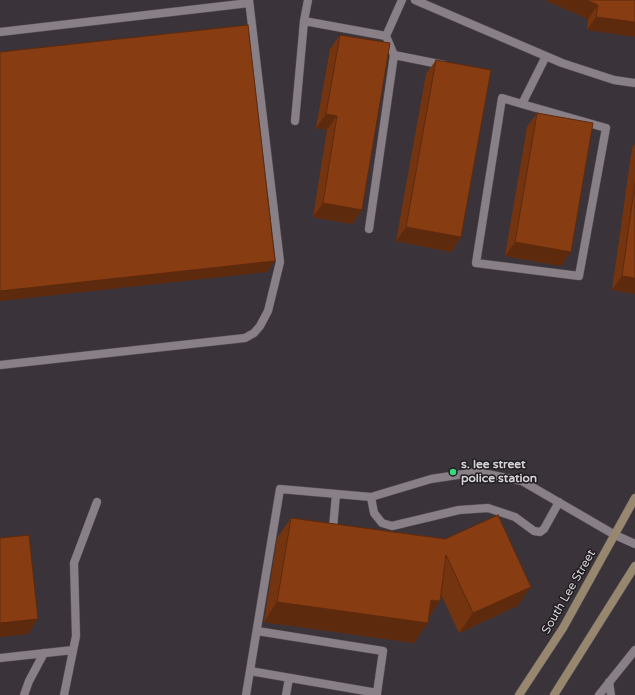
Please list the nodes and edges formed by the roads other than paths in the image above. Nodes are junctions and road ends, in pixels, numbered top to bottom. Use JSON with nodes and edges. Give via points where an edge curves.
{"nodes":[{"id":1,"x":308,"y":0,"type":"edge"},
{"id":2,"x":402,"y":0,"type":"edge"},
{"id":3,"x":415,"y":0,"type":"edge"},
{"id":4,"x":249,"y":2,"type":"edge"},
{"id":5,"x":304,"y":21,"type":"junction"},
{"id":6,"x":0,"y":32,"type":"edge"},
{"id":7,"x":386,"y":36,"type":"junction"},
{"id":8,"x":394,"y":55,"type":"junction"},
{"id":9,"x":546,"y":56,"type":"junction"},
{"id":10,"x":449,"y":66,"type":"edge"},
{"id":11,"x":635,"y":83,"type":"edge"},
{"id":12,"x":522,"y":104,"type":"junction"},
{"id":13,"x":295,"y":121,"type":"dead end"},
{"id":14,"x":369,"y":229,"type":"dead end"},
{"id":15,"x":0,"y":365,"type":"edge"},
{"id":16,"x":336,"y":494,"type":"junction"},
{"id":17,"x":371,"y":497,"type":"junction"},
{"id":18,"x":635,"y":498,"type":"edge"},
{"id":19,"x":97,"y":502,"type":"dead end"},
{"id":20,"x":559,"y":502,"type":"junction"},
{"id":21,"x":333,"y":528,"type":"edge"},
{"id":22,"x":615,"y":535,"type":"junction"},
{"id":23,"x":635,"y":544,"type":"edge"},
{"id":24,"x":635,"y":566,"type":"edge"},
{"id":25,"x":257,"y":631,"type":"junction"},
{"id":26,"x":73,"y":650,"type":"junction"},
{"id":27,"x":635,"y":650,"type":"edge"},
{"id":28,"x":44,"y":653,"type":"junction"},
{"id":29,"x":635,"y":654,"type":"edge"},
{"id":30,"x":0,"y":658,"type":"edge"},
{"id":31,"x":250,"y":671,"type":"junction"},
{"id":32,"x":289,"y":678,"type":"junction"},
{"id":33,"x":609,"y":682,"type":"junction"},
{"id":34,"x":377,"y":694,"type":"edge"},
{"id":35,"x":24,"y":695,"type":"edge"},
{"id":36,"x":64,"y":695,"type":"edge"},
{"id":37,"x":246,"y":695,"type":"edge"},
{"id":38,"x":286,"y":695,"type":"edge"},
{"id":39,"x":519,"y":695,"type":"edge"},
{"id":40,"x":554,"y":695,"type":"edge"},
{"id":41,"x":599,"y":695,"type":"edge"},
{"id":42,"x":611,"y":695,"type":"edge"}],
"edges":[{"from":1,"to":5,"type":"lane"},
{"from":2,"to":7,"type":"lane"},
{"from":3,"to":9,"type":"lane"},
{"from":4,"to":6,"type":"lane"},
{"from":4,"to":15,"type":"lane","via":[[280,262],[268,311],[260,326],[245,338]]},
{"from":5,"to":7,"type":"lane"},
{"from":5,"to":13,"type":"lane"},
{"from":7,"to":8,"type":"lane"},
{"from":8,"to":10,"type":"lane"},
{"from":8,"to":14,"type":"lane"},
{"from":9,"to":11,"type":"lane","via":[[614,80]]},
{"from":9,"to":12,"type":"lane"},
{"from":12,"to":12,"type":"lane","via":[[606,128],[579,276],[476,263],[502,98]]},
{"from":16,"to":17,"type":"lane"},
{"from":16,"to":21,"type":"lane"},
{"from":16,"to":25,"type":"lane","via":[[280,489]]},
{"from":17,"to":20,"type":"lane","via":[[431,479],[477,472],[522,481]]},
{"from":17,"to":20,"type":"lane","via":[[374,513],[382,523],[392,526],[459,510],[488,508],[515,517],[534,531],[540,532]]},
{"from":18,"to":22,"type":"main road","name":"South Lee Street"},
{"from":19,"to":26,"type":"lane","via":[[74,564],[76,636]]},
{"from":20,"to":22,"type":"lane"},
{"from":22,"to":23,"type":"lane"},
{"from":22,"to":39,"type":"main road","name":"South Lee Street","via":[[563,628]]},
{"from":24,"to":40,"type":"main road"},
{"from":25,"to":31,"type":"lane"},
{"from":25,"to":34,"type":"lane","via":[[383,651]]},
{"from":26,"to":28,"type":"lane"},
{"from":26,"to":36,"type":"lane"},
{"from":27,"to":29,"type":"lane"},
{"from":27,"to":33,"type":"lane"},
{"from":28,"to":30,"type":"lane"},
{"from":28,"to":35,"type":"lane"},
{"from":31,"to":32,"type":"lane"},
{"from":31,"to":37,"type":"lane"},
{"from":32,"to":34,"type":"lane"},
{"from":32,"to":38,"type":"lane"},
{"from":33,"to":41,"type":"lane"},
{"from":33,"to":42,"type":"lane"}]}
